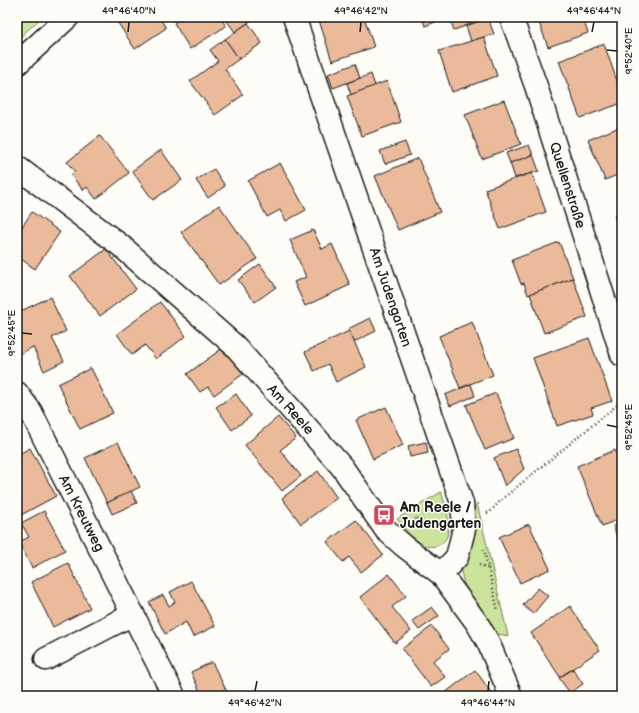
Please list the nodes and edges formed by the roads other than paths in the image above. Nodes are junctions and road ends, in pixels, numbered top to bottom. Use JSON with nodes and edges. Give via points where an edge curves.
{"nodes":[{"id":1,"x":68,"y":17,"type":"edge"},
{"id":2,"x":294,"y":17,"type":"edge"},
{"id":3,"x":510,"y":17,"type":"edge"},
{"id":4,"x":17,"y":64,"type":"edge"},
{"id":5,"x":17,"y":167,"type":"edge"},
{"id":6,"x":622,"y":355,"type":"edge"},
{"id":7,"x":17,"y":393,"type":"edge"},
{"id":8,"x":24,"y":415,"type":"edge"},
{"id":9,"x":441,"y":574,"type":"junction"},
{"id":10,"x":133,"y":614,"type":"junction"},
{"id":11,"x":46,"y":659,"type":"dead end"},
{"id":12,"x":174,"y":696,"type":"edge"},
{"id":13,"x":511,"y":696,"type":"edge"}],
"edges":[{"from":1,"to":4,"type":"street"},
{"from":2,"to":9,"type":"street","name":"Am Judengarten","via":[[462,503],[464,529],[457,557]]},
{"from":3,"to":6,"type":"street","name":"Quellenstraße","via":[[536,86]]},
{"from":5,"to":9,"type":"street","name":"Am Reele","via":[[120,245],[235,346],[342,467],[386,530]]},
{"from":7,"to":8,"type":"street","name":"Am Kreutweg"},
{"from":8,"to":10,"type":"street","name":"Am Kreutweg"},
{"from":9,"to":13,"type":"street","name":"Am Reele","via":[[488,642]]},
{"from":10,"to":11,"type":"street"},
{"from":10,"to":12,"type":"street","name":"Am Kreutweg"}]}
